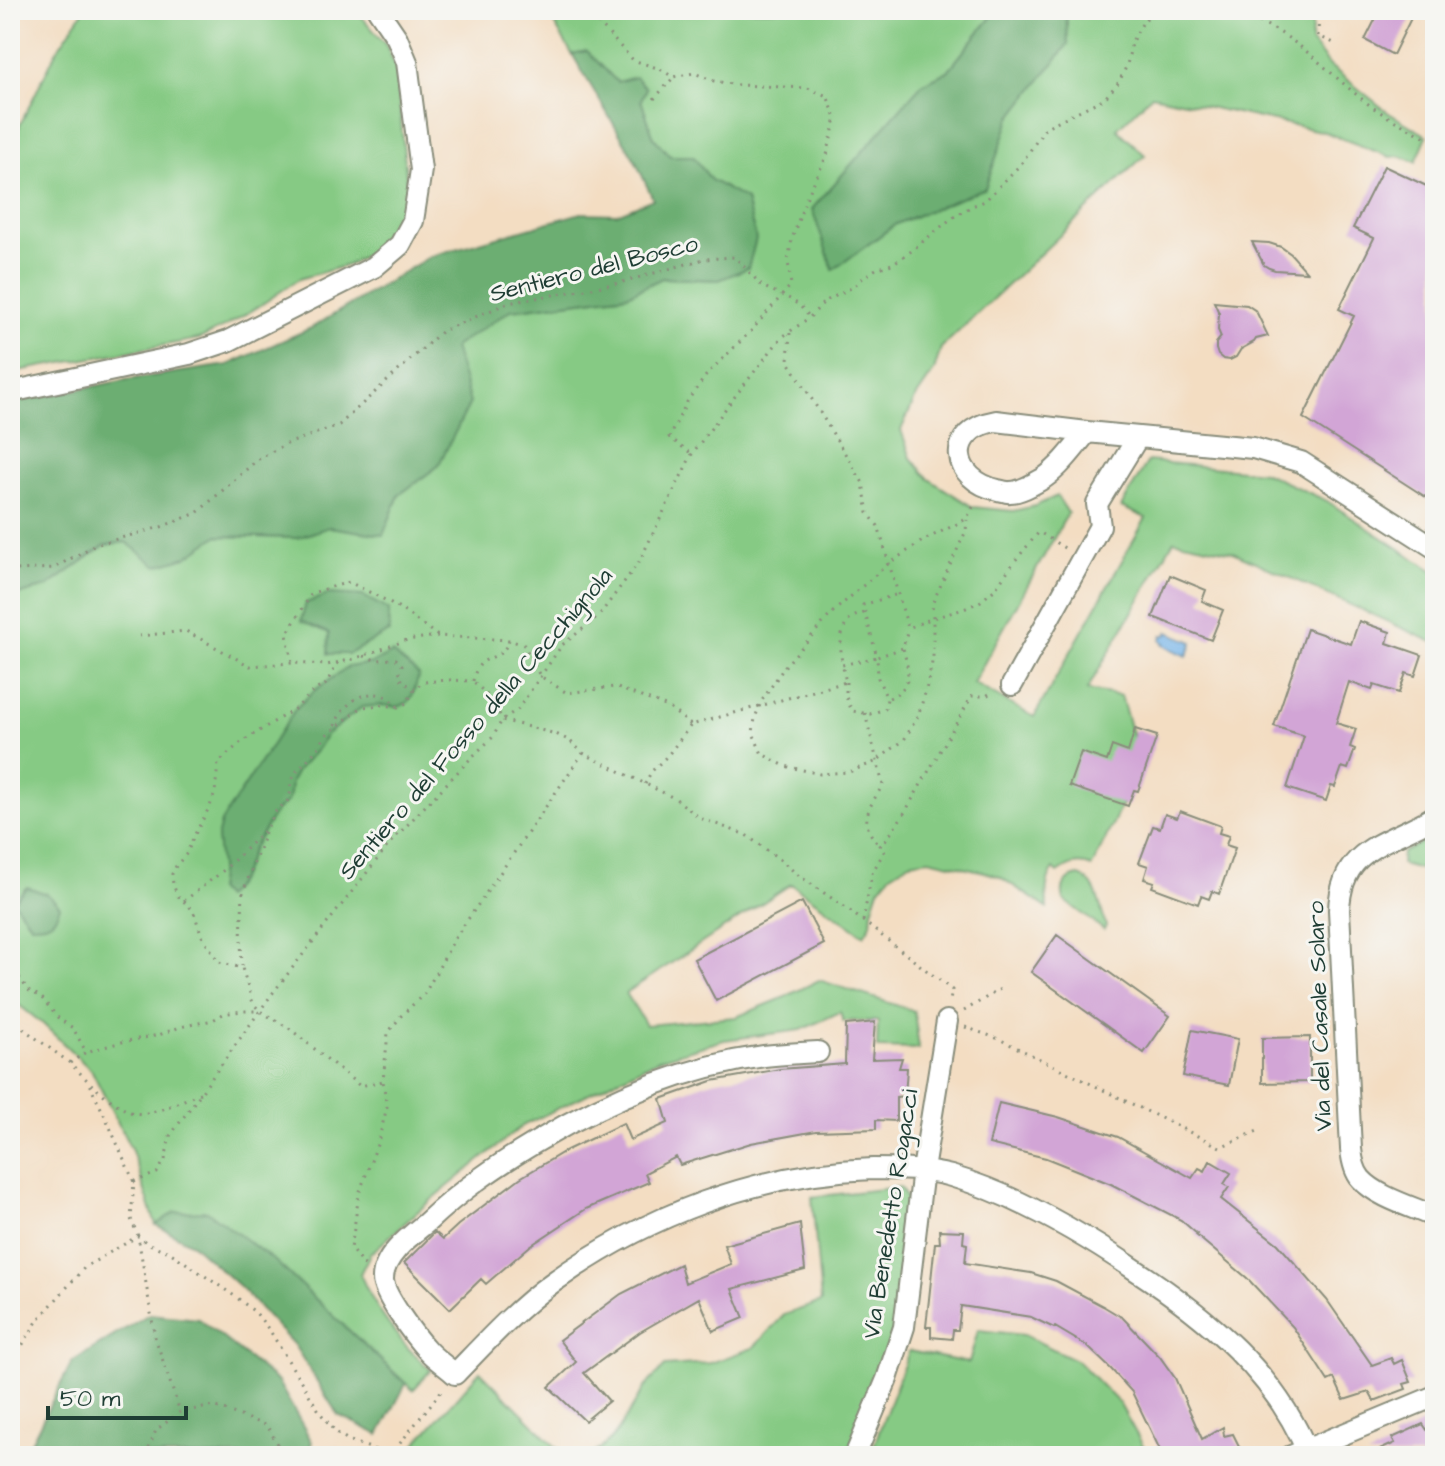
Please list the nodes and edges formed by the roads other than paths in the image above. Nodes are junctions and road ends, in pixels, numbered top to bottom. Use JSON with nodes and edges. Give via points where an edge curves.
{"nodes":[{"id":1,"x":378,"y":10,"type":"edge"},
{"id":2,"x":10,"y":392,"type":"edge"},
{"id":3,"x":1087,"y":432,"type":"junction"},
{"id":4,"x":1138,"y":437,"type":"junction"},
{"id":5,"x":1435,"y":548,"type":"edge"},
{"id":6,"x":1012,"y":685,"type":"dead end"},
{"id":7,"x":1435,"y":816,"type":"edge"},
{"id":8,"x":947,"y":1021,"type":"road end"},
{"id":9,"x":818,"y":1052,"type":"dead end"},
{"id":10,"x":923,"y":1170,"type":"junction"},
{"id":11,"x":1435,"y":1217,"type":"edge"},
{"id":12,"x":1435,"y":1396,"type":"edge"},
{"id":13,"x":1302,"y":1454,"type":"edge"},
{"id":14,"x":855,"y":1456,"type":"edge"}],
"edges":[{"from":1,"to":2,"type":"street","via":[[407,62],[421,170],[413,221],[400,245],[374,267],[228,341]]},
{"from":3,"to":3,"type":"street","via":[[996,421],[982,424],[963,439],[961,461],[977,483],[1009,493],[1045,477]]},
{"from":3,"to":4,"type":"street"},
{"from":4,"to":5,"type":"street","via":[[1253,448],[1301,462]]},
{"from":4,"to":6,"type":"street","via":[[1097,504],[1100,526]]},
{"from":7,"to":11,"type":"street","name":"Via del Casale Solaro","via":[[1357,859],[1343,880],[1339,910],[1353,1164],[1372,1189]]},
{"from":8,"to":10,"type":"street","name":"Via Benedetto Rogacci"},
{"from":9,"to":10,"type":"street","via":[[722,1064],[651,1084],[595,1109],[469,1185],[389,1259],[385,1289],[433,1356],[455,1374],[551,1284],[676,1214],[793,1177]]},
{"from":10,"to":13,"type":"street","via":[[970,1182],[1033,1209],[1186,1304],[1262,1377],[1291,1418]]},
{"from":10,"to":14,"type":"street","name":"Via Benedetto Rogacci","via":[[904,1327]]},
{"from":12,"to":13,"type":"street"}]}
